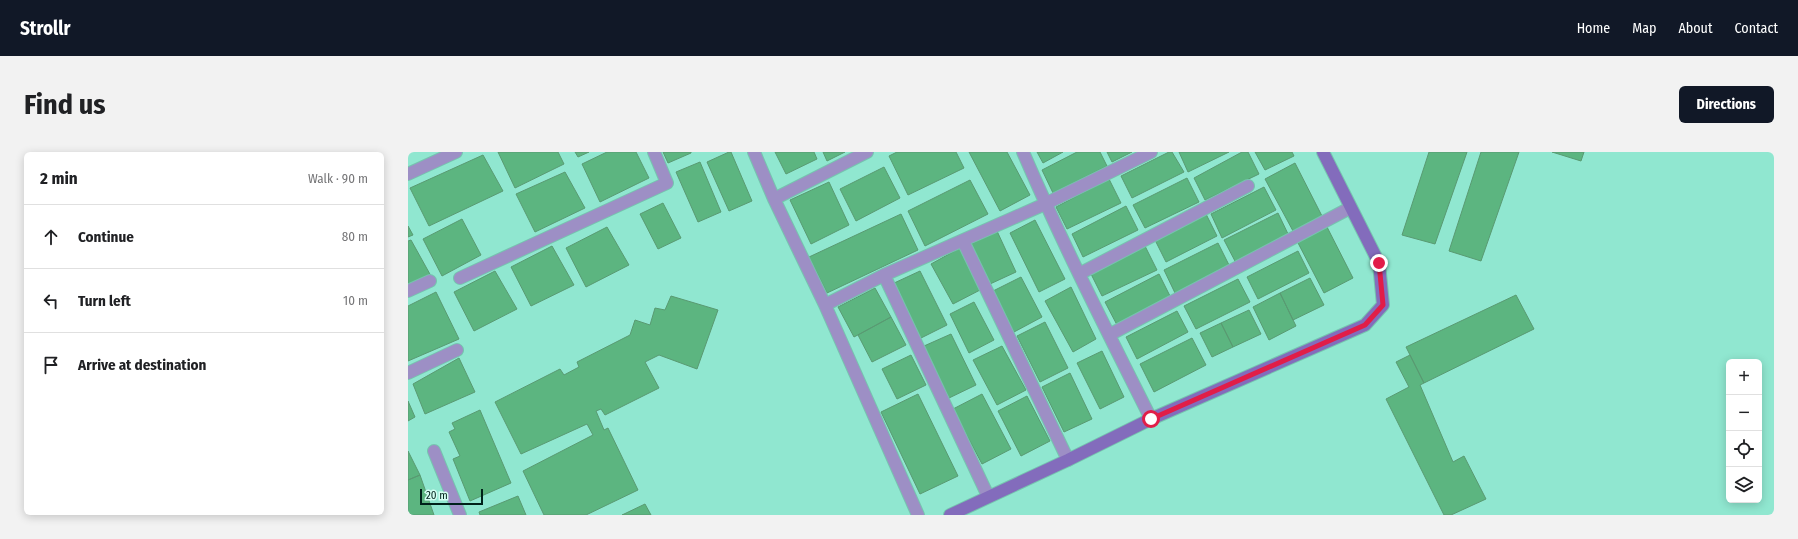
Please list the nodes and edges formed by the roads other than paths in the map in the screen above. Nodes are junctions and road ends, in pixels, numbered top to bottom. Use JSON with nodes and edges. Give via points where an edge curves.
{"nodes":[{"id":1,"x":456,"y":152,"type":"edge"},
{"id":2,"x":654,"y":152,"type":"edge"},
{"id":3,"x":754,"y":152,"type":"edge"},
{"id":4,"x":867,"y":152,"type":"edge"},
{"id":5,"x":1023,"y":152,"type":"edge"},
{"id":6,"x":1151,"y":152,"type":"edge"},
{"id":7,"x":1323,"y":152,"type":"edge"},
{"id":8,"x":408,"y":174,"type":"edge"},
{"id":9,"x":1248,"y":186,"type":"dead end"},
{"id":10,"x":774,"y":199,"type":"junction"},
{"id":11,"x":1045,"y":204,"type":"junction"},
{"id":12,"x":1350,"y":208,"type":"junction"},
{"id":13,"x":963,"y":241,"type":"junction"},
{"id":14,"x":1079,"y":274,"type":"junction"},
{"id":15,"x":884,"y":275,"type":"junction"},
{"id":16,"x":460,"y":278,"type":"dead end"},
{"id":17,"x":430,"y":281,"type":"dead end"},
{"id":18,"x":408,"y":291,"type":"edge"},
{"id":19,"x":825,"y":305,"type":"junction"},
{"id":20,"x":1109,"y":335,"type":"junction"},
{"id":21,"x":457,"y":350,"type":"dead end"},
{"id":22,"x":408,"y":373,"type":"edge"},
{"id":23,"x":1151,"y":419,"type":"junction"},
{"id":24,"x":434,"y":451,"type":"dead end"},
{"id":25,"x":1068,"y":460,"type":"junction"},
{"id":26,"x":988,"y":496,"type":"junction"},
{"id":27,"x":460,"y":515,"type":"edge"},
{"id":28,"x":918,"y":515,"type":"edge"},
{"id":29,"x":950,"y":515,"type":"edge"}],
"edges":[{"from":1,"to":8,"type":"street"},
{"from":2,"to":16,"type":"street","via":[[667,182]]},
{"from":3,"to":10,"type":"street"},
{"from":4,"to":10,"type":"street"},
{"from":5,"to":11,"type":"street"},
{"from":6,"to":11,"type":"street"},
{"from":7,"to":12,"type":"street"},
{"from":9,"to":14,"type":"street"},
{"from":10,"to":19,"type":"street"},
{"from":11,"to":13,"type":"street"},
{"from":11,"to":14,"type":"street"},
{"from":12,"to":20,"type":"street"},
{"from":12,"to":23,"type":"street","via":[[1379,263],[1383,305],[1365,325]]},
{"from":13,"to":15,"type":"street"},
{"from":13,"to":25,"type":"street"},
{"from":14,"to":20,"type":"street"},
{"from":15,"to":19,"type":"street"},
{"from":15,"to":26,"type":"street"},
{"from":17,"to":18,"type":"street"},
{"from":19,"to":28,"type":"street"},
{"from":20,"to":23,"type":"street"},
{"from":21,"to":22,"type":"street"},
{"from":23,"to":25,"type":"street"},
{"from":24,"to":27,"type":"street"},
{"from":25,"to":26,"type":"street"},
{"from":26,"to":29,"type":"street"}]}
